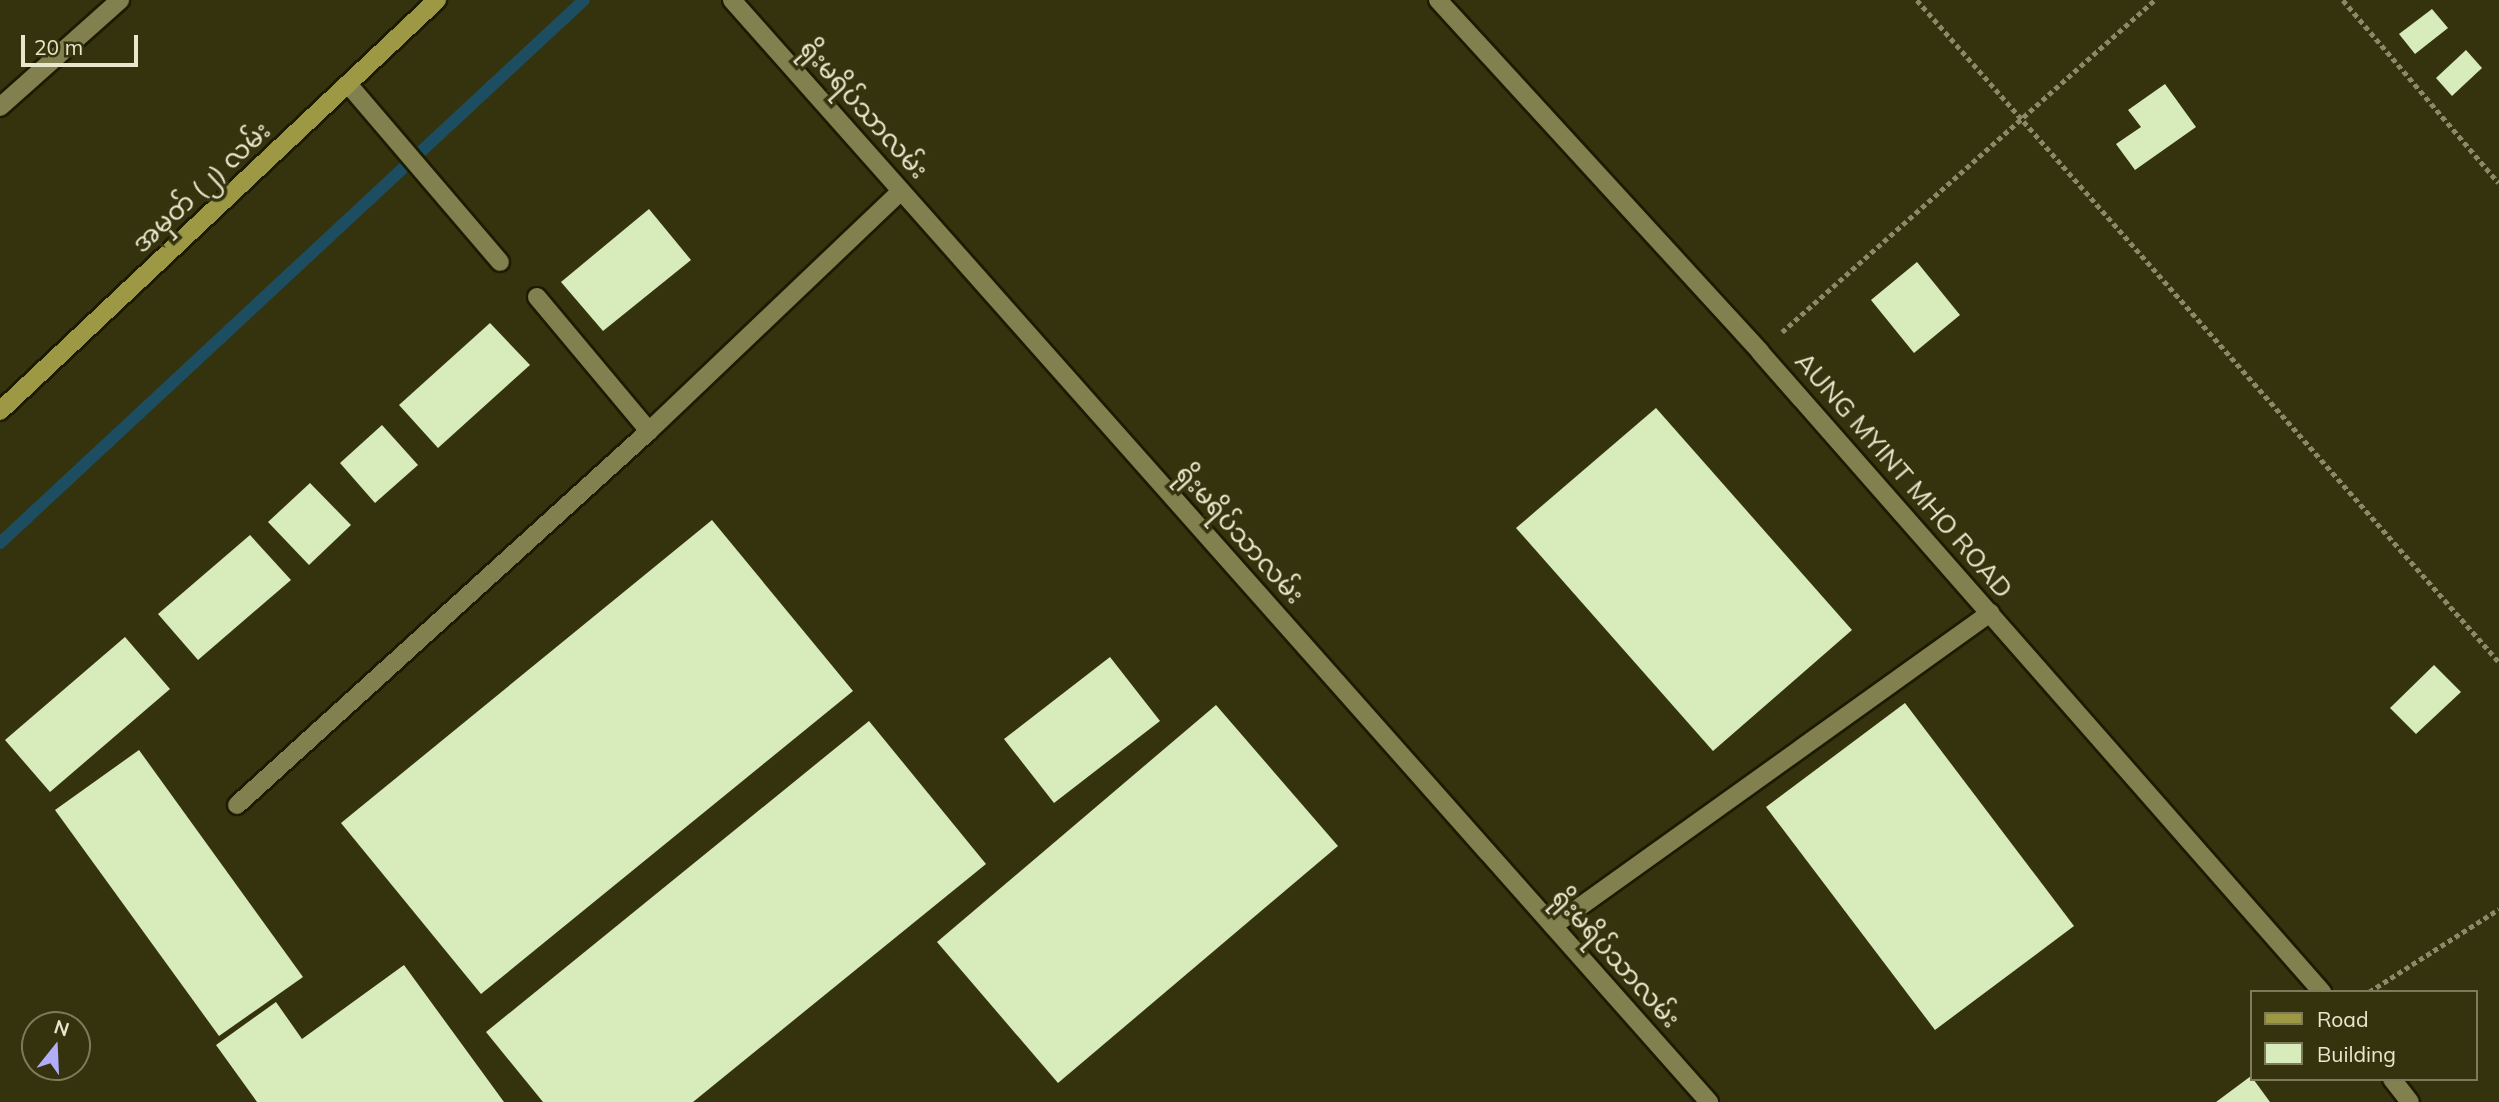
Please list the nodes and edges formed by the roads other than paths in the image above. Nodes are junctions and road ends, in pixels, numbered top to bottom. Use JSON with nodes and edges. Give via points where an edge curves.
{"nodes":[{"id":1,"x":120,"y":0,"type":"edge"},
{"id":2,"x":436,"y":0,"type":"edge"},
{"id":3,"x":732,"y":0,"type":"edge"},
{"id":4,"x":1438,"y":0,"type":"edge"},
{"id":5,"x":348,"y":84,"type":"junction"},
{"id":6,"x":1,"y":105,"type":"edge"},
{"id":7,"x":901,"y":191,"type":"junction"},
{"id":8,"x":500,"y":262,"type":"dead end"},
{"id":9,"x":537,"y":297,"type":"dead end"},
{"id":10,"x":0,"y":411,"type":"edge"},
{"id":11,"x":649,"y":431,"type":"junction"},
{"id":12,"x":1990,"y":613,"type":"junction"},
{"id":13,"x":237,"y":805,"type":"dead end"},
{"id":14,"x":1553,"y":926,"type":"junction"},
{"id":15,"x":2320,"y":990,"type":"edge"},
{"id":16,"x":2394,"y":1081,"type":"edge"},
{"id":17,"x":1709,"y":1102,"type":"edge"},
{"id":18,"x":2410,"y":1102,"type":"edge"}],
"edges":[{"from":1,"to":6,"type":"street"},
{"from":2,"to":5,"type":"main road","name":"အမှတ် (၂) လမ်း"},
{"from":3,"to":7,"type":"street","name":"ရိုးမရိပ်သာလမ်း"},
{"from":4,"to":12,"type":"street","name":"AUNG MYINT MHO ROAD","via":[[1760,352]]},
{"from":5,"to":8,"type":"street"},
{"from":5,"to":10,"type":"main road","name":"အမှတ် (၂) လမ်း"},
{"from":7,"to":11,"type":"street"},
{"from":7,"to":14,"type":"street","name":"ရိုးမရိပ်သာလမ်း"},
{"from":9,"to":11,"type":"street"},
{"from":11,"to":13,"type":"street"},
{"from":12,"to":14,"type":"street"},
{"from":12,"to":15,"type":"street","name":"AUNG MYINT MHO ROAD"},
{"from":14,"to":17,"type":"street","name":"ရိုးမရိပ်သာလမ်း"},
{"from":16,"to":18,"type":"street"}]}
